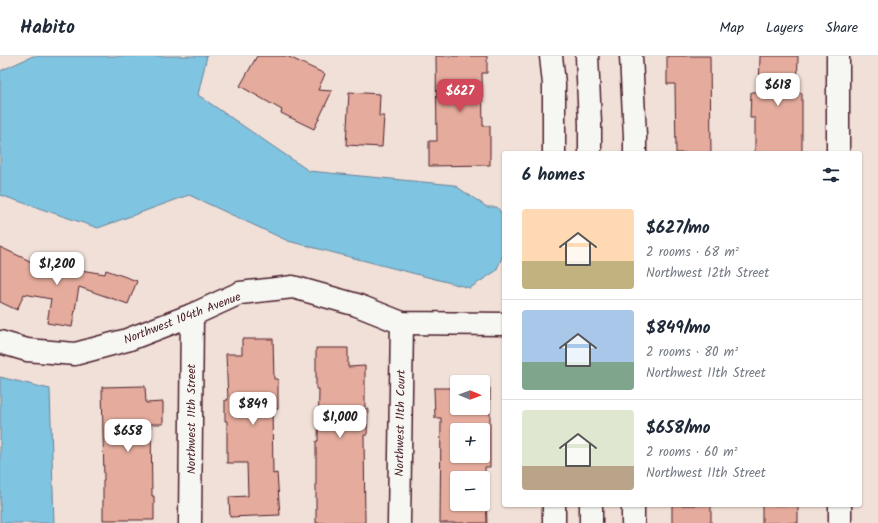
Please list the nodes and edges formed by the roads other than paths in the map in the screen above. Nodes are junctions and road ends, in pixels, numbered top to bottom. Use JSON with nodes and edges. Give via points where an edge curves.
{"nodes":[{"id":1,"x":551,"y":56,"type":"edge"},
{"id":2,"x":587,"y":56,"type":"edge"},
{"id":3,"x":631,"y":56,"type":"edge"},
{"id":4,"x":838,"y":56,"type":"edge"},
{"id":5,"x":554,"y":151,"type":"edge"},
{"id":6,"x":590,"y":151,"type":"edge"},
{"id":7,"x":635,"y":151,"type":"edge"},
{"id":8,"x":838,"y":151,"type":"edge"},
{"id":9,"x":192,"y":315,"type":"junction"},
{"id":10,"x":402,"y":323,"type":"junction"},
{"id":11,"x":502,"y":324,"type":"edge"},
{"id":12,"x":0,"y":342,"type":"edge"},
{"id":13,"x":554,"y":507,"type":"edge"},
{"id":14,"x":591,"y":507,"type":"edge"},
{"id":15,"x":633,"y":507,"type":"edge"},
{"id":16,"x":840,"y":507,"type":"edge"},
{"id":17,"x":190,"y":523,"type":"edge"},
{"id":18,"x":399,"y":523,"type":"edge"},
{"id":19,"x":554,"y":523,"type":"edge"},
{"id":20,"x":591,"y":523,"type":"edge"},
{"id":21,"x":633,"y":523,"type":"edge"},
{"id":22,"x":840,"y":523,"type":"edge"}],
"edges":[{"from":1,"to":5,"type":"street","via":[[554,84]]},
{"from":2,"to":6,"type":"street"},
{"from":3,"to":7,"type":"street"},
{"from":4,"to":8,"type":"street"},
{"from":9,"to":10,"type":"street","name":"Northwest 104th Avenue","via":[[240,293],[293,287],[357,305]]},
{"from":9,"to":12,"type":"street","name":"Northwest 104th Avenue","via":[[127,340],[75,354],[27,350]]},
{"from":9,"to":17,"type":"street","name":"Northwest 11th Street"},
{"from":10,"to":11,"type":"street","name":"Northwest 104th Avenue"},
{"from":10,"to":18,"type":"street","name":"Northwest 11th Court"},
{"from":13,"to":19,"type":"street"},
{"from":14,"to":20,"type":"street"},
{"from":15,"to":21,"type":"street"},
{"from":16,"to":22,"type":"street"}]}
